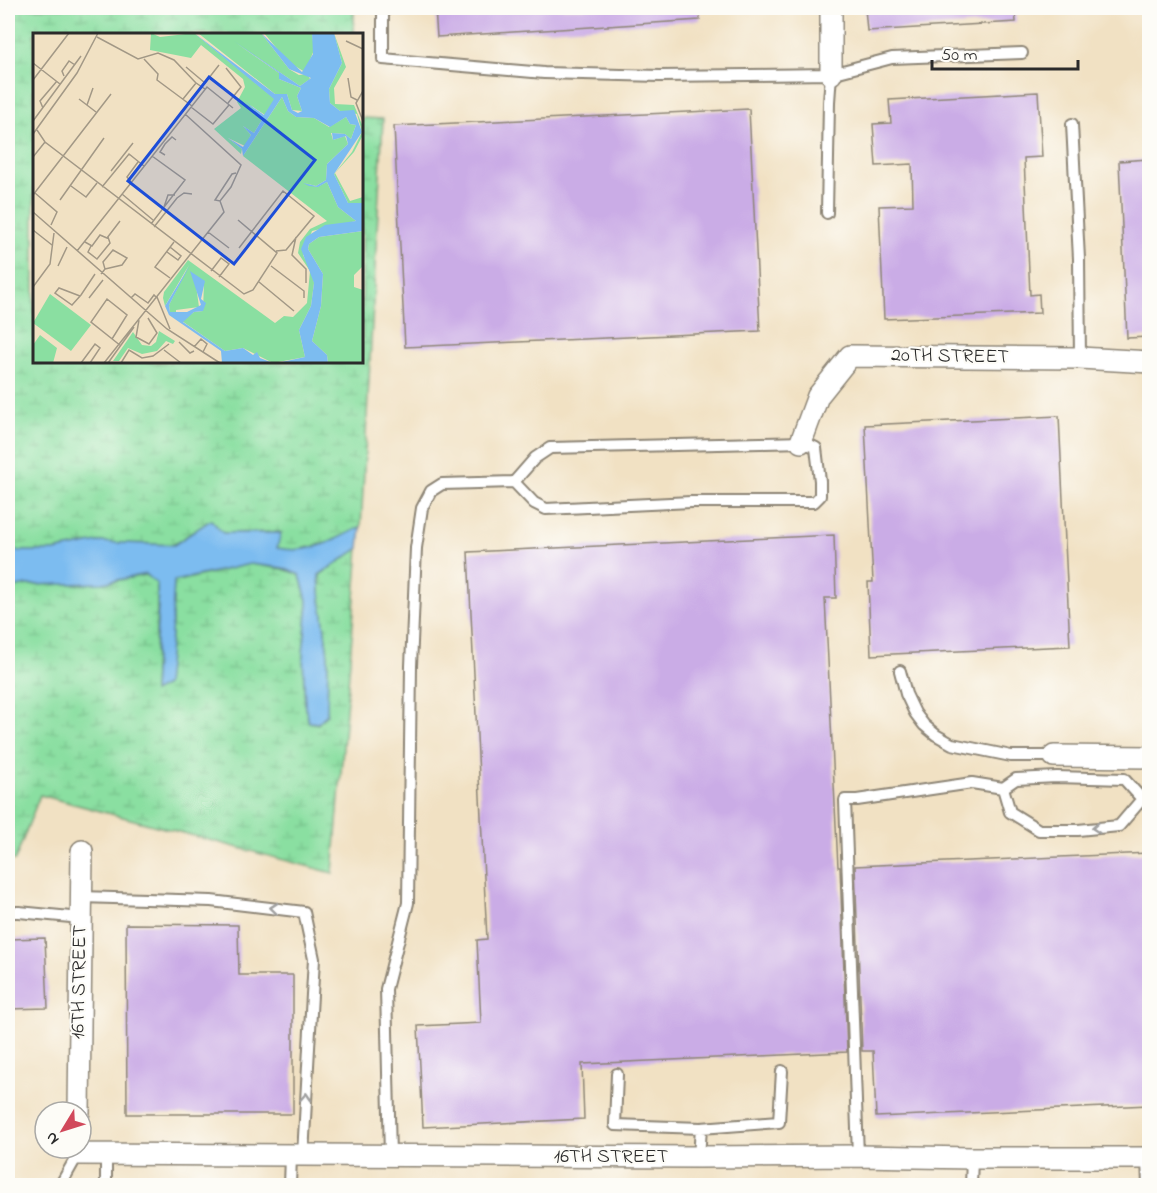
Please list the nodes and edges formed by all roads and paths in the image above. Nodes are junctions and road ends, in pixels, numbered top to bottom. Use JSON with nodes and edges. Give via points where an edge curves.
{"nodes":[{"id":1,"x":383,"y":8,"type":"edge"},
{"id":2,"x":831,"y":8,"type":"edge"},
{"id":3,"x":1022,"y":53,"type":"dead end"},
{"id":4,"x":831,"y":74,"type":"junction"},
{"id":5,"x":1072,"y":124,"type":"dead end"},
{"id":6,"x":827,"y":213,"type":"dead end"},
{"id":7,"x":1080,"y":358,"type":"junction"},
{"id":8,"x":1149,"y":362,"type":"edge"},
{"id":9,"x":801,"y":442,"type":"junction"},
{"id":10,"x":514,"y":482,"type":"junction"},
{"id":11,"x":900,"y":671,"type":"dead end"},
{"id":12,"x":1054,"y":756,"type":"joint"},
{"id":13,"x":1149,"y":757,"type":"edge"},
{"id":14,"x":1003,"y":788,"type":"junction"},
{"id":15,"x":1146,"y":799,"type":"edge"},
{"id":16,"x":82,"y":851,"type":"dead end"},
{"id":17,"x":81,"y":908,"type":"junction"},
{"id":18,"x":8,"y":912,"type":"edge"},
{"id":19,"x":782,"y":1071,"type":"dead end"},
{"id":20,"x":617,"y":1074,"type":"dead end"},
{"id":21,"x":79,"y":1100,"type":"edge"},
{"id":22,"x":701,"y":1128,"type":"junction"},
{"id":23,"x":93,"y":1153,"type":"edge"},
{"id":24,"x":106,"y":1154,"type":"junction"},
{"id":25,"x":297,"y":1155,"type":"junction"},
{"id":26,"x":390,"y":1156,"type":"junction"},
{"id":27,"x":858,"y":1156,"type":"junction"},
{"id":28,"x":699,"y":1157,"type":"junction"},
{"id":29,"x":972,"y":1158,"type":"junction"},
{"id":30,"x":1148,"y":1158,"type":"edge"},
{"id":31,"x":73,"y":1160,"type":"edge"},
{"id":32,"x":60,"y":1185,"type":"edge"},
{"id":33,"x":106,"y":1185,"type":"edge"},
{"id":34,"x":290,"y":1185,"type":"edge"},
{"id":35,"x":971,"y":1185,"type":"edge"},
{"id":36,"x":1148,"y":1185,"type":"edge"}],
"edges":[{"from":1,"to":4,"type":"lane","via":[[383,59],[544,73]]},
{"from":2,"to":4,"type":"street"},
{"from":3,"to":4,"type":"lane","via":[[892,58]]},
{"from":4,"to":6,"type":"lane"},
{"from":5,"to":7,"type":"lane"},
{"from":7,"to":8,"type":"street","name":"20TH STREET"},
{"from":7,"to":9,"type":"street","name":"20TH STREET","via":[[850,356],[818,396]]},
{"from":9,"to":10,"type":"lane","via":[[550,448],[535,458]]},
{"from":9,"to":10,"type":"lane","via":[[816,448],[820,496],[814,502],[691,502],[546,509],[534,503]]},
{"from":10,"to":26,"type":"lane","via":[[442,484],[431,491],[422,508],[416,548],[411,666],[408,903],[386,989]]},
{"from":11,"to":12,"type":"lane","via":[[906,694],[924,725],[952,744],[1011,756]]},
{"from":12,"to":13,"type":"street"},
{"from":14,"to":15,"type":"lane","via":[[1016,779],[1124,779]]},
{"from":15,"to":14,"type":"lane","one_way":true,"via":[[1119,826],[1039,830],[1010,812]]},
{"from":14,"to":27,"type":"lane","via":[[972,783],[844,801]]},
{"from":16,"to":17,"type":"street","name":"16TH STREET"},
{"from":17,"to":18,"type":"lane"},
{"from":17,"to":21,"type":"street","name":"16TH STREET"},
{"from":25,"to":17,"type":"lane","one_way":true,"via":[[314,959],[304,912],[211,901]]},
{"from":19,"to":22,"type":"lane","via":[[779,1122]]},
{"from":20,"to":22,"type":"lane","via":[[615,1125]]},
{"from":22,"to":28,"type":"lane"},
{"from":23,"to":24,"type":"street","name":"16TH STREET"},
{"from":24,"to":25,"type":"street","name":"16TH STREET"},
{"from":24,"to":33,"type":"lane"},
{"from":25,"to":26,"type":"street","name":"16TH STREET"},
{"from":25,"to":34,"type":"lane"},
{"from":26,"to":28,"type":"street","name":"16TH STREET"},
{"from":27,"to":28,"type":"street","name":"16TH STREET"},
{"from":27,"to":29,"type":"street","name":"16TH STREET"},
{"from":29,"to":30,"type":"street","name":"16TH STREET"},
{"from":29,"to":35,"type":"lane"},
{"from":30,"to":36,"type":"lane"},
{"from":31,"to":32,"type":"lane"}]}
